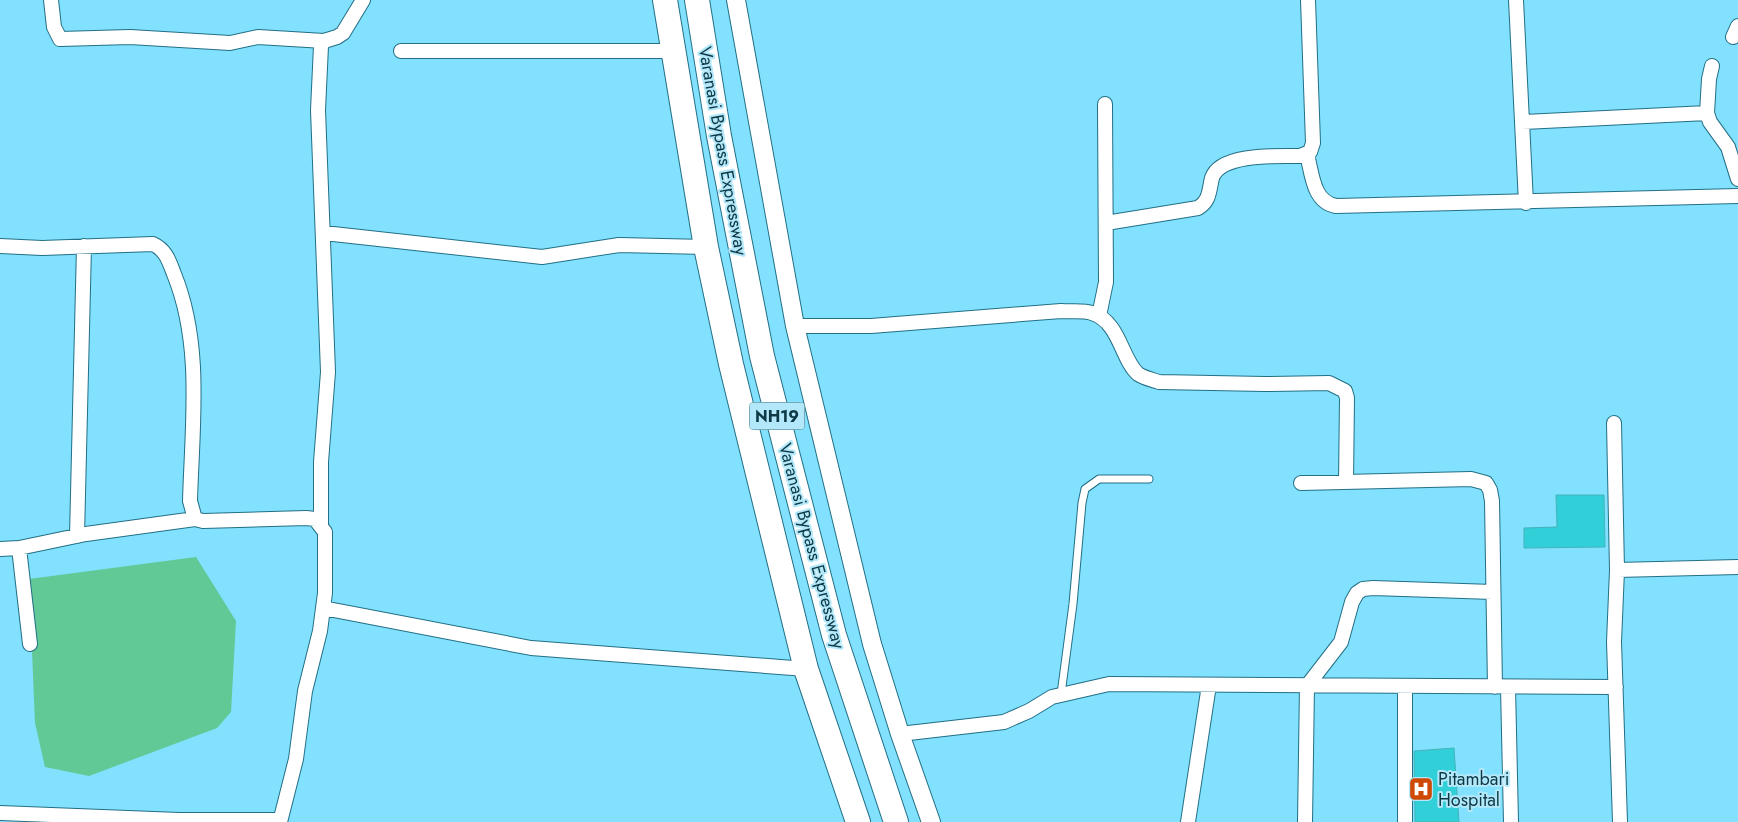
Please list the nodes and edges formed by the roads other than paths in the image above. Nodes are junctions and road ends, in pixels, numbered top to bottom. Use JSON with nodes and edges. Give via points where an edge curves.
{"nodes":[{"id":1,"x":51,"y":0,"type":"edge"},
{"id":2,"x":363,"y":0,"type":"edge"},
{"id":3,"x":665,"y":0,"type":"edge"},
{"id":4,"x":697,"y":0,"type":"edge"},
{"id":5,"x":736,"y":0,"type":"edge"},
{"id":6,"x":1308,"y":0,"type":"edge"},
{"id":7,"x":1516,"y":0,"type":"edge"},
{"id":8,"x":324,"y":41,"type":"junction"},
{"id":9,"x":401,"y":51,"type":"dead end"},
{"id":10,"x":672,"y":51,"type":"junction"},
{"id":11,"x":1712,"y":66,"type":"dead end"},
{"id":12,"x":1105,"y":104,"type":"dead end"},
{"id":13,"x":1707,"y":113,"type":"junction"},
{"id":14,"x":1522,"y":122,"type":"junction"},
{"id":15,"x":1307,"y":154,"type":"junction"},
{"id":16,"x":1738,"y":179,"type":"edge"},
{"id":17,"x":1738,"y":196,"type":"edge"},
{"id":18,"x":1526,"y":203,"type":"junction"},
{"id":19,"x":1106,"y":223,"type":"junction"},
{"id":20,"x":324,"y":233,"type":"junction"},
{"id":21,"x":0,"y":246,"type":"edge"},
{"id":22,"x":84,"y":246,"type":"junction"},
{"id":23,"x":706,"y":247,"type":"junction"},
{"id":24,"x":1099,"y":316,"type":"junction"},
{"id":25,"x":795,"y":326,"type":"junction"},
{"id":26,"x":1614,"y":424,"type":"dead end"},
{"id":27,"x":1149,"y":478,"type":"dead end"},
{"id":28,"x":1346,"y":482,"type":"junction"},
{"id":29,"x":1301,"y":483,"type":"dead end"},
{"id":30,"x":195,"y":519,"type":"junction"},
{"id":31,"x":321,"y":525,"type":"junction"},
{"id":32,"x":77,"y":536,"type":"junction"},
{"id":33,"x":19,"y":548,"type":"junction"},
{"id":34,"x":0,"y":549,"type":"edge"},
{"id":35,"x":1738,"y":567,"type":"edge"},
{"id":36,"x":1617,"y":570,"type":"junction"},
{"id":37,"x":1493,"y":592,"type":"junction"},
{"id":38,"x":323,"y":608,"type":"junction"},
{"id":39,"x":30,"y":644,"type":"dead end"},
{"id":40,"x":806,"y":669,"type":"junction"},
{"id":41,"x":1209,"y":685,"type":"junction"},
{"id":42,"x":1307,"y":686,"type":"junction"},
{"id":43,"x":1405,"y":687,"type":"junction"},
{"id":44,"x":1501,"y":687,"type":"junction"},
{"id":45,"x":1616,"y":687,"type":"junction"},
{"id":46,"x":1061,"y":694,"type":"junction"},
{"id":47,"x":900,"y":734,"type":"junction"},
{"id":48,"x":0,"y":813,"type":"edge"},
{"id":49,"x":280,"y":821,"type":"edge"},
{"id":50,"x":858,"y":822,"type":"edge"},
{"id":51,"x":896,"y":822,"type":"edge"},
{"id":52,"x":931,"y":822,"type":"edge"},
{"id":53,"x":1188,"y":822,"type":"edge"},
{"id":54,"x":1304,"y":822,"type":"edge"},
{"id":55,"x":1404,"y":822,"type":"edge"},
{"id":56,"x":1511,"y":822,"type":"edge"},
{"id":57,"x":1620,"y":822,"type":"edge"}],
"edges":[{"from":1,"to":8,"type":"street","via":[[54,27],[60,39],[130,37],[230,42],[258,37]]},
{"from":2,"to":8,"type":"street","via":[[343,33]]},
{"from":3,"to":10,"type":"highway","name":"Varanasi Bypass Expressway","number":"NH19"},
{"from":4,"to":51,"type":"highway","name":"Varanasi Bypass Expressway","number":"NH19","via":[[719,136],[762,356],[834,635]]},
{"from":5,"to":25,"type":"street"},
{"from":6,"to":15,"type":"street","via":[[1313,143]]},
{"from":7,"to":14,"type":"street"},
{"from":8,"to":20,"type":"street","via":[[321,46],[318,110]]},
{"from":9,"to":10,"type":"street"},
{"from":10,"to":23,"type":"highway","name":"Varanasi Bypass Expressway","number":"NH19"},
{"from":11,"to":13,"type":"street"},
{"from":12,"to":19,"type":"street"},
{"from":13,"to":14,"type":"street"},
{"from":13,"to":16,"type":"street","via":[[1728,148]]},
{"from":14,"to":18,"type":"street"},
{"from":15,"to":18,"type":"street","via":[[1317,192],[1327,204]]},
{"from":15,"to":19,"type":"street","via":[[1224,163],[1216,170],[1207,201],[1198,208]]},
{"from":17,"to":18,"type":"street"},
{"from":19,"to":24,"type":"street","via":[[1106,282]]},
{"from":20,"to":23,"type":"street","via":[[542,257],[620,245]]},
{"from":20,"to":31,"type":"street","via":[[328,372],[321,462]]},
{"from":21,"to":22,"type":"street"},
{"from":22,"to":30,"type":"street","via":[[153,244],[167,256],[177,280],[187,315],[193,365],[190,501]]},
{"from":22,"to":32,"type":"street"},
{"from":23,"to":40,"type":"highway","name":"Varanasi Bypass Expressway","number":"NH19"},
{"from":24,"to":25,"type":"street","via":[[1090,312],[1061,312],[871,326]]},
{"from":24,"to":28,"type":"street","via":[[1118,338],[1138,373],[1154,381],[1329,383],[1342,388],[1347,398]]},
{"from":25,"to":47,"type":"street","via":[[872,644]]},
{"from":26,"to":36,"type":"street"},
{"from":27,"to":46,"type":"lane","via":[[1099,479],[1085,490]]},
{"from":28,"to":29,"type":"street"},
{"from":28,"to":37,"type":"street","via":[[1471,479],[1486,483],[1492,501]]},
{"from":30,"to":31,"type":"street","via":[[306,518],[315,519]]},
{"from":30,"to":32,"type":"street"},
{"from":31,"to":38,"type":"street","via":[[325,532]]},
{"from":32,"to":33,"type":"street"},
{"from":33,"to":34,"type":"street"},
{"from":33,"to":39,"type":"street"},
{"from":35,"to":36,"type":"street"},
{"from":36,"to":45,"type":"street"},
{"from":37,"to":42,"type":"street","via":[[1363,589],[1352,602],[1341,642]]},
{"from":37,"to":44,"type":"street"},
{"from":38,"to":40,"type":"street","via":[[531,648]]},
{"from":38,"to":49,"type":"street","via":[[305,691],[296,758]]},
{"from":40,"to":50,"type":"highway","name":"Varanasi Bypass Expressway","number":"NH19"},
{"from":41,"to":42,"type":"street"},
{"from":41,"to":46,"type":"street","via":[[1109,684]]},
{"from":41,"to":53,"type":"street"},
{"from":42,"to":43,"type":"street"},
{"from":42,"to":54,"type":"street"},
{"from":43,"to":44,"type":"street"},
{"from":43,"to":55,"type":"street"},
{"from":44,"to":45,"type":"street"},
{"from":44,"to":56,"type":"street"},
{"from":45,"to":57,"type":"street"},
{"from":46,"to":47,"type":"street","via":[[1004,722]]},
{"from":47,"to":52,"type":"street"},
{"from":48,"to":49,"type":"street"}]}
